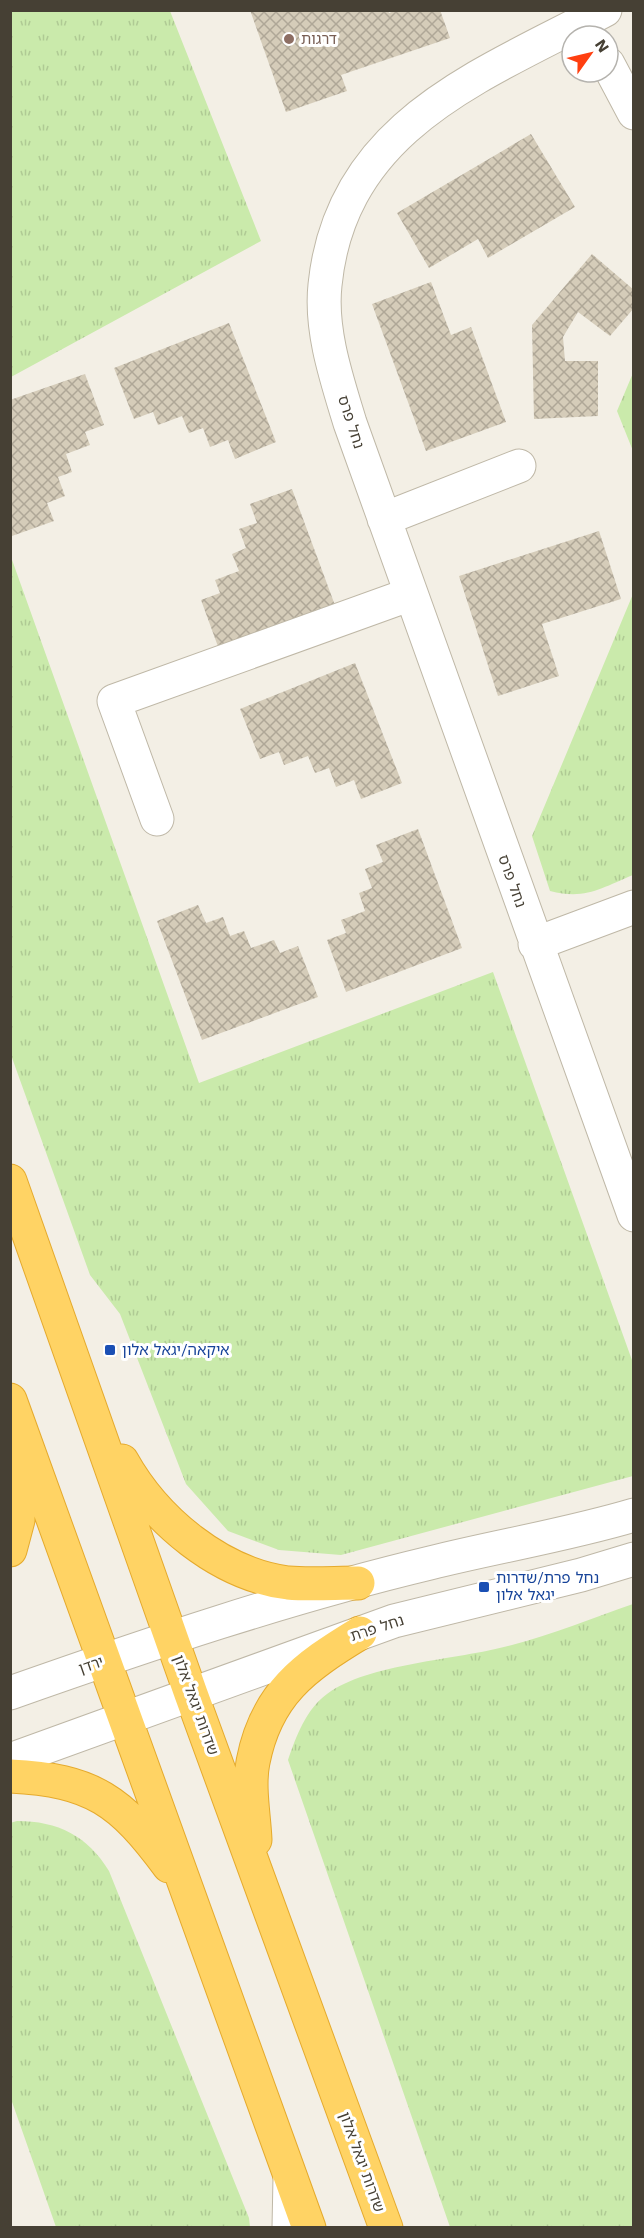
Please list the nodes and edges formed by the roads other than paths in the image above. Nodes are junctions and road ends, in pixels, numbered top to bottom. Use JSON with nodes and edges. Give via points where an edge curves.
{"nodes":[{"id":1,"x":595,"y":22,"type":"edge"},
{"id":2,"x":618,"y":84,"type":"edge"},
{"id":3,"x":633,"y":113,"type":"edge"},
{"id":4,"x":519,"y":466,"type":"dead end"},
{"id":5,"x":384,"y":519,"type":"junction"},
{"id":6,"x":411,"y":594,"type":"junction"},
{"id":7,"x":157,"y":819,"type":"dead end"},
{"id":8,"x":633,"y":907,"type":"edge"},
{"id":9,"x":535,"y":944,"type":"junction"},
{"id":10,"x":10,"y":1181,"type":"edge"},
{"id":11,"x":633,"y":1215,"type":"edge"},
{"id":12,"x":87,"y":1399,"type":"junction"},
{"id":13,"x":14,"y":1408,"type":"edge"},
{"id":14,"x":633,"y":1515,"type":"edge"},
{"id":15,"x":10,"y":1550,"type":"edge"},
{"id":16,"x":633,"y":1559,"type":"edge"},
{"id":17,"x":358,"y":1583,"type":"junction"},
{"id":18,"x":360,"y":1633,"type":"junction"},
{"id":19,"x":171,"y":1636,"type":"junction"},
{"id":20,"x":105,"y":1660,"type":"junction"},
{"id":21,"x":10,"y":1693,"type":"edge"},
{"id":22,"x":191,"y":1694,"type":"junction"},
{"id":23,"x":126,"y":1719,"type":"junction"},
{"id":24,"x":10,"y":1760,"type":"edge"},
{"id":25,"x":10,"y":1776,"type":"edge"},
{"id":26,"x":257,"y":1872,"type":"junction"},
{"id":27,"x":190,"y":1895,"type":"junction"},
{"id":28,"x":289,"y":2172,"type":"junction"},
{"id":29,"x":289,"y":2228,"type":"edge"},
{"id":30,"x":309,"y":2228,"type":"edge"},
{"id":31,"x":386,"y":2228,"type":"edge"}],
"edges":[{"from":1,"to":5,"type":"street","name":"נחל פרס","via":[[458,88],[410,122],[375,157],[350,200],[333,244],[325,286],[327,330],[350,423]]},
{"from":2,"to":3,"type":"street"},
{"from":4,"to":5,"type":"street"},
{"from":5,"to":6,"type":"street","name":"נחל פרס"},
{"from":6,"to":7,"type":"street","via":[[114,701]]},
{"from":6,"to":9,"type":"street","name":"נחל פרס"},
{"from":8,"to":9,"type":"street"},
{"from":9,"to":11,"type":"street","name":"נחל פרס"},
{"from":10,"to":12,"type":"highway","name":"שדרות יגאל אלון"},
{"from":12,"to":17,"type":"highway","via":[[137,1488],[212,1556],[247,1573],[288,1583]]},
{"from":12,"to":19,"type":"highway","name":"שדרות יגאל אלון"},
{"from":13,"to":15,"type":"highway","via":[[18,1520]]},
{"from":13,"to":20,"type":"highway"},
{"from":14,"to":17,"type":"street"},
{"from":16,"to":18,"type":"street","name":"נחל פרת"},
{"from":17,"to":19,"type":"street"},
{"from":18,"to":22,"type":"street","name":"נחל פרת"},
{"from":18,"to":26,"type":"highway","via":[[308,1667],[285,1689],[267,1719],[253,1763]]},
{"from":19,"to":20,"type":"street","name":"ירדן"},
{"from":19,"to":22,"type":"highway","name":"שדרות יגאל אלון"},
{"from":20,"to":21,"type":"street","name":"ירדן"},
{"from":20,"to":23,"type":"highway"},
{"from":22,"to":23,"type":"street","name":"נחל פרת"},
{"from":22,"to":26,"type":"highway","name":"שדרות יגאל אלון"},
{"from":23,"to":24,"type":"street"},
{"from":23,"to":27,"type":"highway"},
{"from":25,"to":27,"type":"highway","via":[[48,1778],[84,1787],[116,1804],[146,1835]]},
{"from":26,"to":31,"type":"highway","name":"שדרות יגאל אלון"},
{"from":27,"to":28,"type":"highway"},
{"from":28,"to":29,"type":"street"},
{"from":28,"to":30,"type":"highway"}]}
